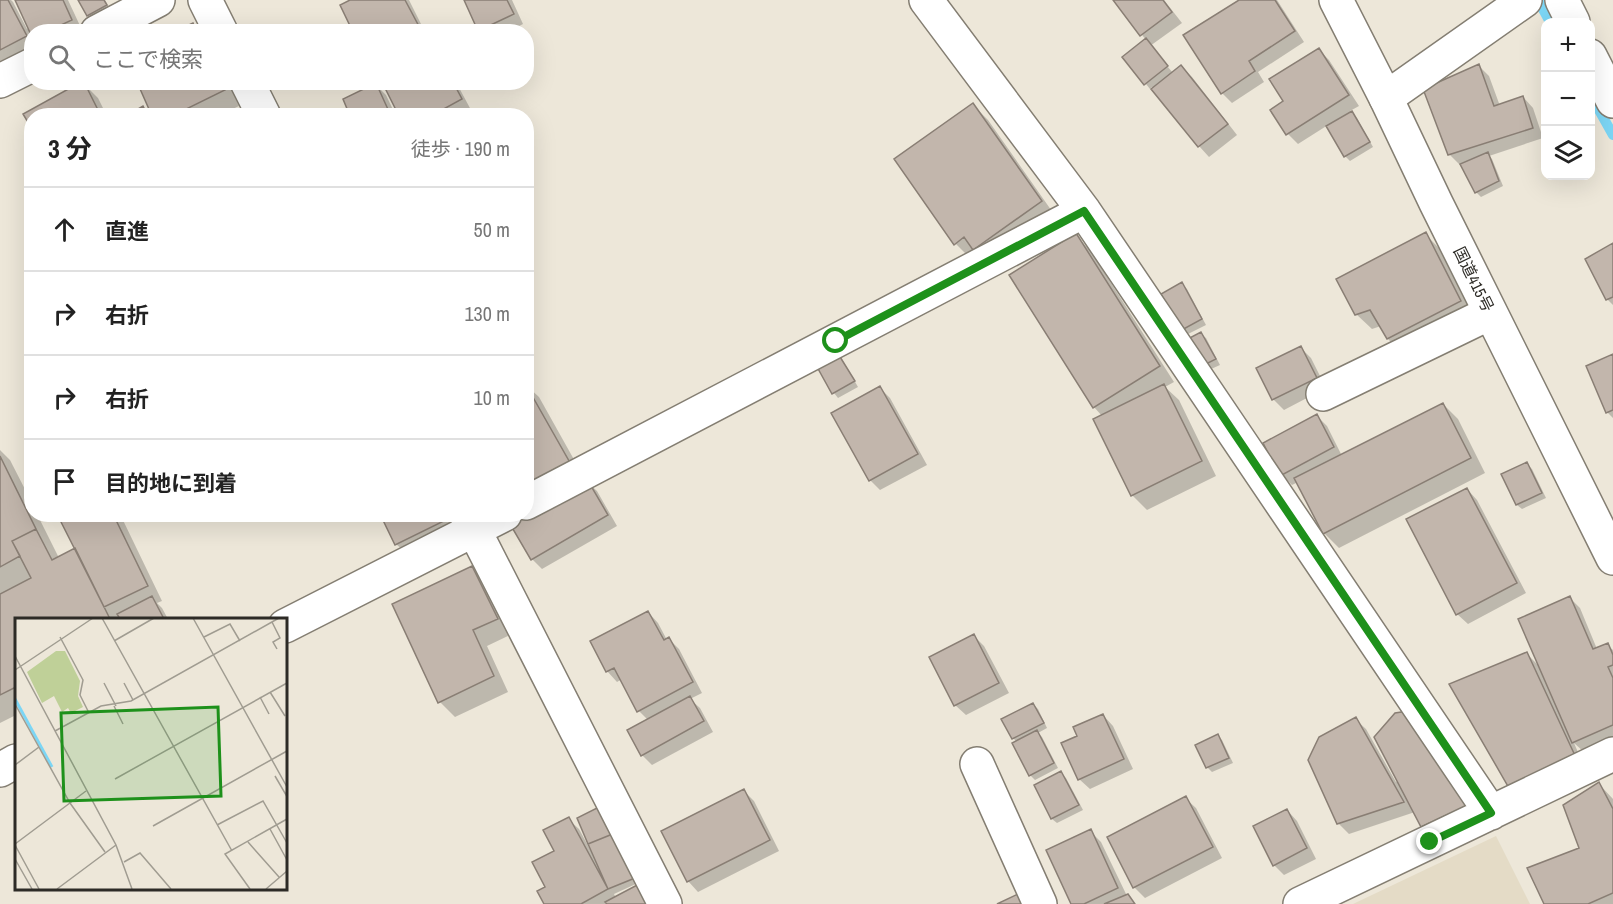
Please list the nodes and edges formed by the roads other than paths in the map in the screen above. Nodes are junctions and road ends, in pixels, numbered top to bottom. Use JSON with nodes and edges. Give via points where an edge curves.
{"nodes":[{"id":1,"x":158,"y":0,"type":"edge"},
{"id":2,"x":205,"y":0,"type":"edge"},
{"id":3,"x":927,"y":0,"type":"edge"},
{"id":4,"x":1335,"y":0,"type":"edge"},
{"id":5,"x":1525,"y":0,"type":"edge"},
{"id":6,"x":1562,"y":0,"type":"edge"},
{"id":7,"x":1571,"y":18,"type":"edge"},
{"id":8,"x":112,"y":24,"type":"edge"},
{"id":9,"x":217,"y":24,"type":"edge"},
{"id":10,"x":1595,"y":66,"type":"edge"},
{"id":11,"x":24,"y":69,"type":"edge"},
{"id":12,"x":0,"y":81,"type":"edge"},
{"id":13,"x":251,"y":90,"type":"edge"},
{"id":14,"x":1386,"y":98,"type":"junction"},
{"id":15,"x":1613,"y":101,"type":"edge"},
{"id":16,"x":260,"y":108,"type":"edge"},
{"id":17,"x":1084,"y":211,"type":"junction"},
{"id":18,"x":1491,"y":313,"type":"junction"},
{"id":19,"x":1323,"y":393,"type":"dead end"},
{"id":20,"x":534,"y":499,"type":"edge"},
{"id":21,"x":470,"y":523,"type":"edge"},
{"id":22,"x":1613,"y":558,"type":"edge"},
{"id":23,"x":286,"y":625,"type":"edge"},
{"id":24,"x":1613,"y":754,"type":"edge"},
{"id":25,"x":15,"y":762,"type":"edge"},
{"id":26,"x":977,"y":764,"type":"dead end"},
{"id":27,"x":0,"y":770,"type":"edge"},
{"id":28,"x":1491,"y":813,"type":"junction"},
{"id":29,"x":1314,"y":901,"type":"edge"},
{"id":30,"x":665,"y":904,"type":"edge"},
{"id":31,"x":1040,"y":904,"type":"edge"}],
"edges":[{"from":1,"to":8,"type":"main road"},
{"from":2,"to":9,"type":"main road"},
{"from":3,"to":17,"type":"main road"},
{"from":4,"to":14,"type":"main road","name":"国道415号"},
{"from":5,"to":14,"type":"main road"},
{"from":6,"to":7,"type":"main road"},
{"from":10,"to":15,"type":"main road"},
{"from":11,"to":12,"type":"main road"},
{"from":13,"to":16,"type":"main road"},
{"from":14,"to":18,"type":"main road","name":"国道415号"},
{"from":17,"to":20,"type":"main road"},
{"from":17,"to":28,"type":"main road"},
{"from":18,"to":19,"type":"main road"},
{"from":18,"to":22,"type":"main road","name":"国道415号"},
{"from":21,"to":23,"type":"main road"},
{"from":21,"to":30,"type":"main road"},
{"from":24,"to":28,"type":"main road"},
{"from":25,"to":27,"type":"main road"},
{"from":26,"to":31,"type":"main road"},
{"from":28,"to":29,"type":"main road"}]}
